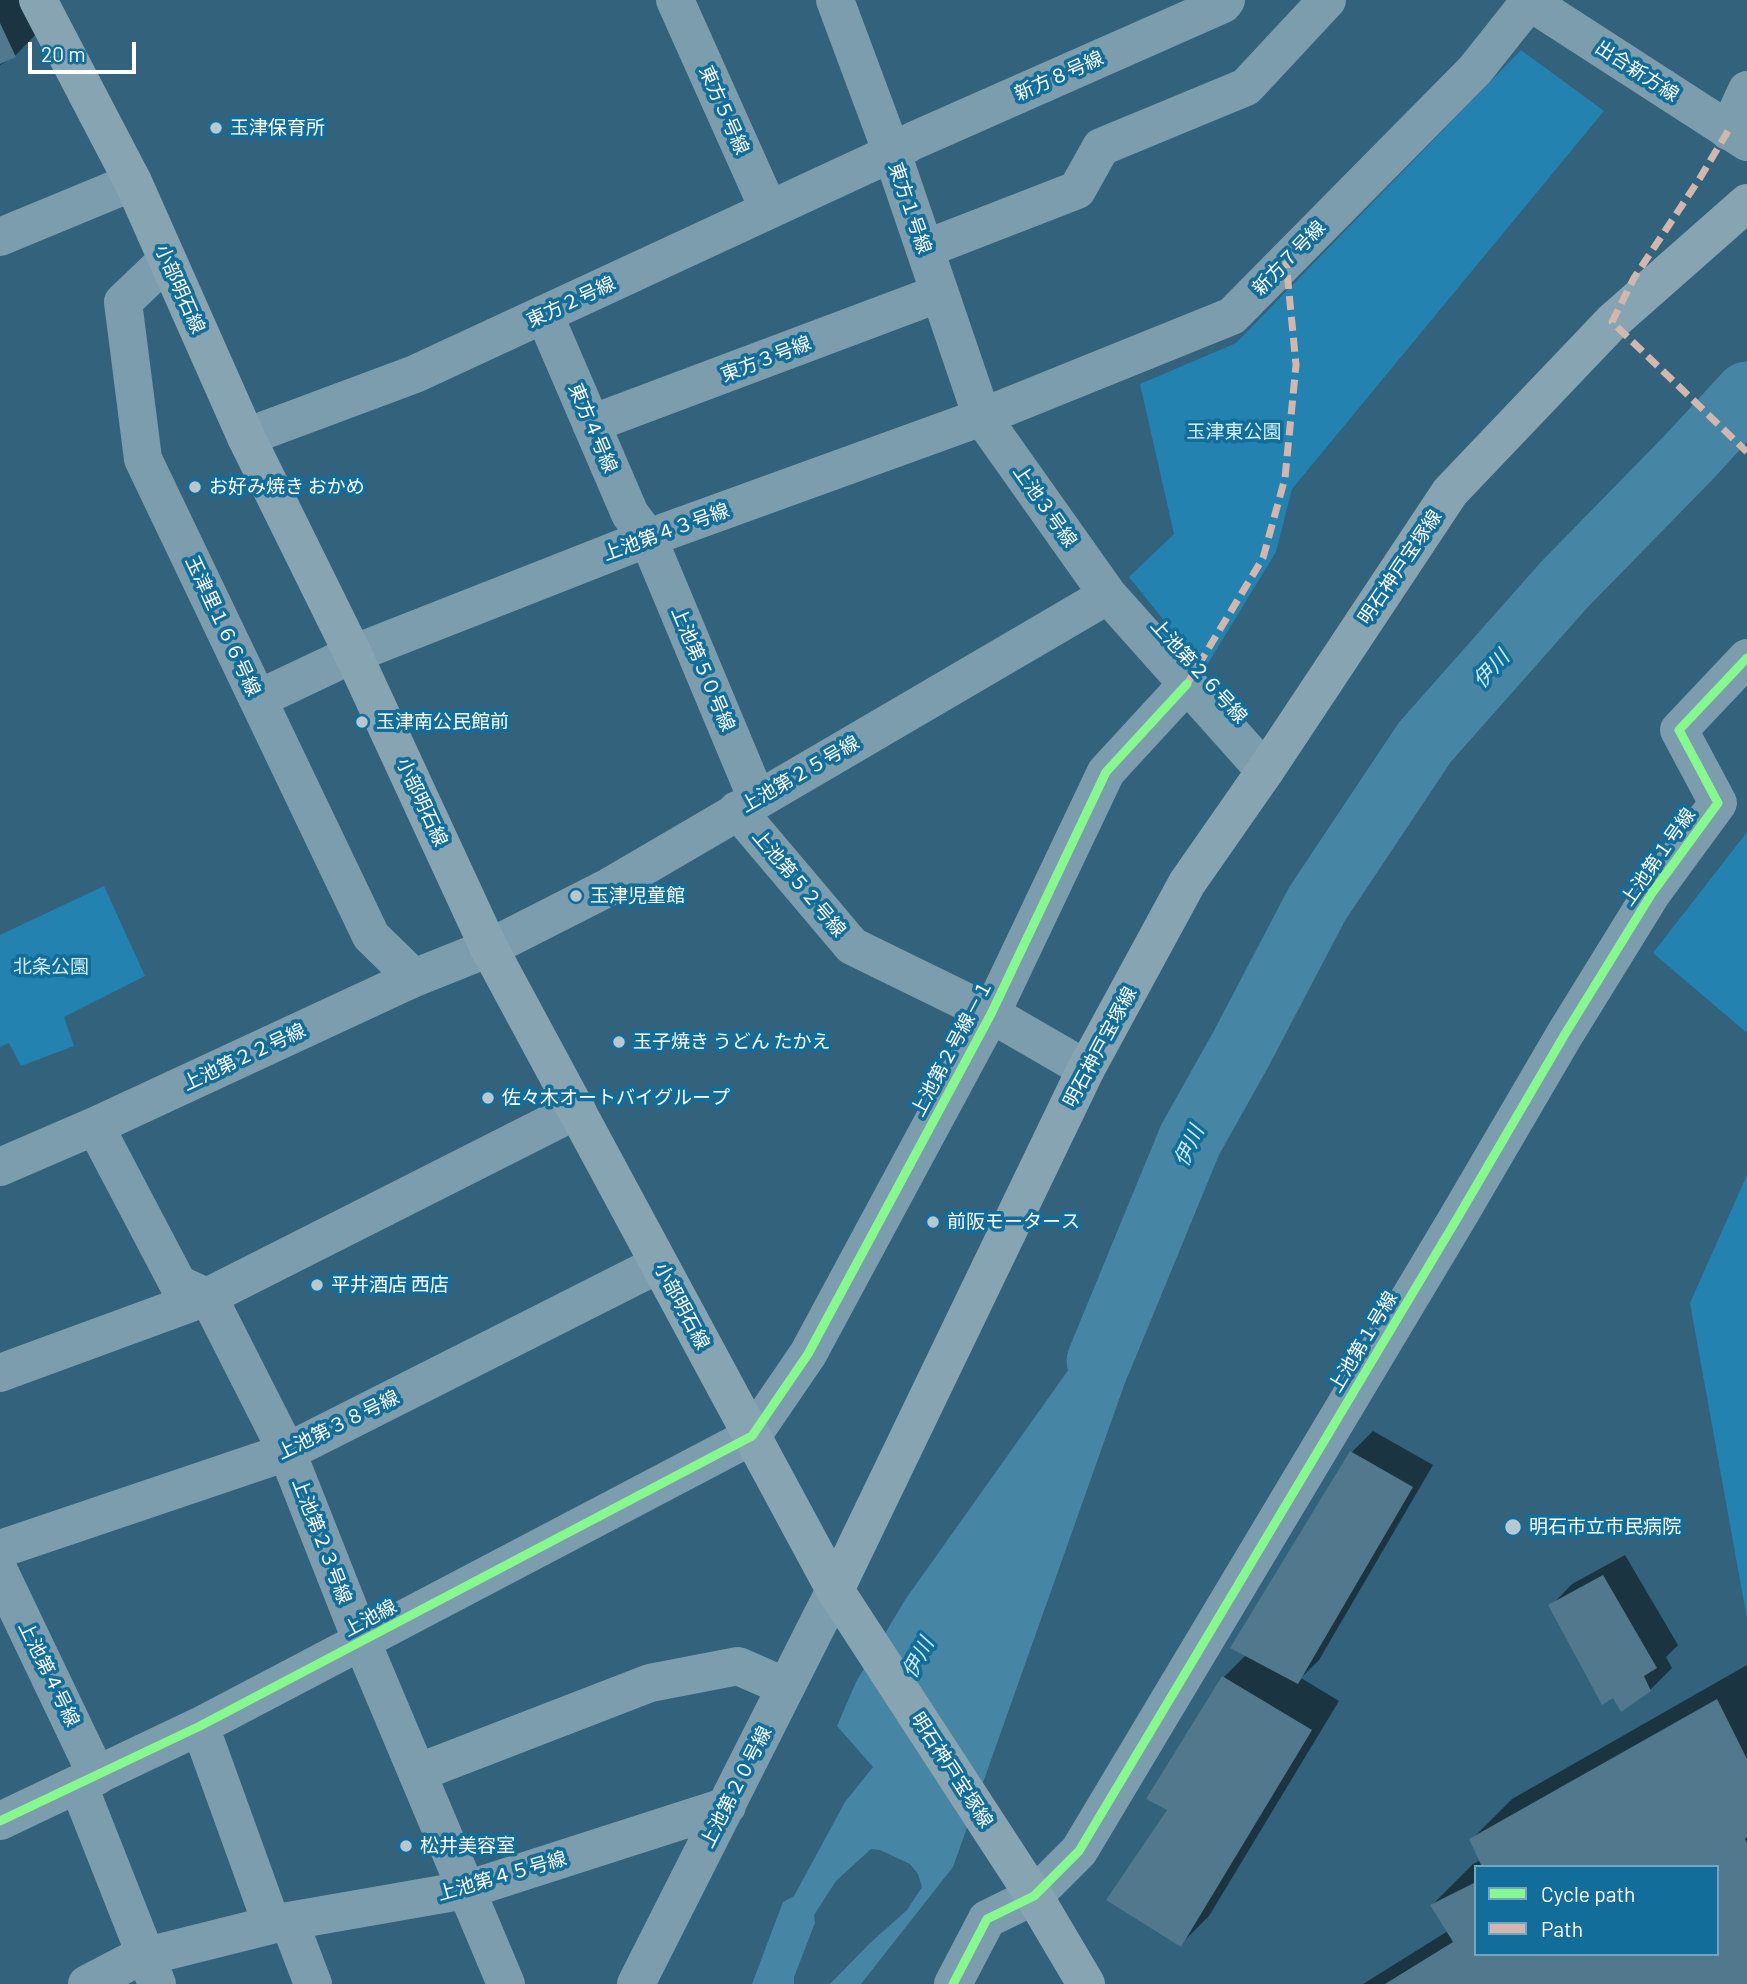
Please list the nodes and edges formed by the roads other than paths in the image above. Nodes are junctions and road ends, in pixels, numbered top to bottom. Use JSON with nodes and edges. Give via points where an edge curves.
{"nodes":[{"id":1,"x":38,"y":0,"type":"edge"},
{"id":2,"x":835,"y":0,"type":"edge"},
{"id":3,"x":1226,"y":0,"type":"edge"},
{"id":4,"x":1326,"y":0,"type":"edge"},
{"id":5,"x":1528,"y":1,"type":"edge"},
{"id":6,"x":687,"y":3,"type":"edge"},
{"id":7,"x":1747,"y":90,"type":"edge"},
{"id":8,"x":1737,"y":136,"type":"edge"},
{"id":9,"x":892,"y":153,"type":"junction"},
{"id":10,"x":133,"y":182,"type":"junction"},
{"id":11,"x":1747,"y":203,"type":"edge"},
{"id":12,"x":769,"y":210,"type":"junction"},
{"id":13,"x":0,"y":237,"type":"edge"},
{"id":14,"x":925,"y":249,"type":"junction"},
{"id":15,"x":167,"y":260,"type":"junction"},
{"id":16,"x":940,"y":293,"type":"junction"},
{"id":17,"x":544,"y":314,"type":"junction"},
{"id":18,"x":982,"y":417,"type":"junction"},
{"id":19,"x":591,"y":424,"type":"junction"},
{"id":20,"x":246,"y":437,"type":"junction"},
{"id":21,"x":648,"y":538,"type":"junction"},
{"id":22,"x":1108,"y":595,"type":"junction"},
{"id":23,"x":353,"y":654,"type":"junction"},
{"id":24,"x":1747,"y":658,"type":"edge"},
{"id":25,"x":1187,"y":684,"type":"junction"},
{"id":26,"x":258,"y":699,"type":"junction"},
{"id":27,"x":1265,"y":771,"type":"junction"},
{"id":28,"x":747,"y":804,"type":"junction"},
{"id":29,"x":489,"y":948,"type":"junction"},
{"id":30,"x":414,"y":978,"type":"junction"},
{"id":31,"x":991,"y":1014,"type":"junction"},
{"id":32,"x":1086,"y":1069,"type":"junction"},
{"id":33,"x":577,"y":1110,"type":"junction"},
{"id":34,"x":95,"y":1126,"type":"junction"},
{"id":35,"x":0,"y":1167,"type":"edge"},
{"id":36,"x":659,"y":1264,"type":"junction"},
{"id":37,"x":207,"y":1297,"type":"junction"},
{"id":38,"x":0,"y":1373,"type":"edge"},
{"id":39,"x":752,"y":1436,"type":"junction"},
{"id":40,"x":287,"y":1452,"type":"junction"},
{"id":41,"x":0,"y":1549,"type":"edge"},
{"id":42,"x":0,"y":1573,"type":"edge"},
{"id":43,"x":839,"y":1597,"type":"junction"},
{"id":44,"x":362,"y":1642,"type":"junction"},
{"id":45,"x":786,"y":1687,"type":"junction"},
{"id":46,"x":200,"y":1726,"type":"junction"},
{"id":47,"x":417,"y":1773,"type":"junction"},
{"id":48,"x":88,"y":1780,"type":"junction"},
{"id":49,"x":727,"y":1805,"type":"junction"},
{"id":50,"x":0,"y":1821,"type":"edge"},
{"id":51,"x":466,"y":1890,"type":"junction"},
{"id":52,"x":1034,"y":1896,"type":"junction"},
{"id":53,"x":280,"y":1923,"type":"junction"},
{"id":54,"x":152,"y":1970,"type":"edge"},
{"id":55,"x":87,"y":1984,"type":"edge"},
{"id":56,"x":313,"y":1984,"type":"edge"},
{"id":57,"x":506,"y":1984,"type":"edge"},
{"id":58,"x":636,"y":1984,"type":"edge"},
{"id":59,"x":953,"y":1984,"type":"edge"},
{"id":60,"x":1086,"y":1984,"type":"edge"}],
"edges":[{"from":1,"to":10,"type":"main road","name":"小部明石線"},
{"from":2,"to":9,"type":"street","name":"東方１号線"},
{"from":3,"to":9,"type":"street","name":"新方８号線"},
{"from":4,"to":14,"type":"street","via":[[1246,87],[1101,147],[1077,190]]},
{"from":5,"to":8,"type":"street","name":"出合新方線"},
{"from":5,"to":18,"type":"street","name":"新方７号線","via":[[1475,70],[1232,316]]},
{"from":6,"to":12,"type":"street","name":"東方５号線"},
{"from":7,"to":8,"type":"street"},
{"from":9,"to":12,"type":"street","name":"東方２号線"},
{"from":9,"to":14,"type":"street","name":"東方１号線"},
{"from":10,"to":13,"type":"street"},
{"from":10,"to":15,"type":"main road","name":"小部明石線"},
{"from":11,"to":27,"type":"main road","name":"明石神戸宝塚線","via":[[1612,322],[1450,492]]},
{"from":12,"to":17,"type":"street","name":"東方２号線"},
{"from":14,"to":16,"type":"street","name":"東方１号線"},
{"from":15,"to":20,"type":"main road","name":"小部明石線"},
{"from":15,"to":26,"type":"street","name":"玉津里１６６号線","via":[[123,302],[144,459]]},
{"from":16,"to":18,"type":"street","name":"東方１号線"},
{"from":16,"to":19,"type":"street","name":"東方３号線"},
{"from":17,"to":19,"type":"street","name":"東方４号線"},
{"from":17,"to":20,"type":"street","name":"東方２号線","via":[[415,374]]},
{"from":18,"to":21,"type":"street","name":"上池第４３号線"},
{"from":18,"to":22,"type":"street","name":"上池３号線"},
{"from":19,"to":21,"type":"street","name":"東方４号線","via":[[630,514]]},
{"from":20,"to":23,"type":"main road","name":"小部明石線"},
{"from":21,"to":23,"type":"street","name":"上池第４３号線"},
{"from":21,"to":28,"type":"street","name":"上池第５０号線"},
{"from":22,"to":25,"type":"street","name":"上池第２６号線"},
{"from":22,"to":28,"type":"street","name":"上池第２５号線"},
{"from":23,"to":26,"type":"street","name":"上池第４３号線"},
{"from":23,"to":29,"type":"main road","name":"小部明石線"},
{"from":24,"to":52,"type":"street","name":"上池第１号線","via":[[1679,730],[1718,803],[1652,893],[1565,1034],[1079,1851]]},
{"from":25,"to":27,"type":"street","name":"上池第２６号線"},
{"from":25,"to":31,"type":"street","name":"上池第２号線－１","via":[[1106,772]]},
{"from":26,"to":30,"type":"street","name":"玉津里１６６号線","via":[[371,936]]},
{"from":27,"to":32,"type":"main road","name":"明石神戸宝塚線","via":[[1187,884]]},
{"from":28,"to":29,"type":"street","name":"上池第２５号線","via":[[609,887]]},
{"from":28,"to":31,"type":"street","name":"上池第５２号線","via":[[852,946]]},
{"from":29,"to":30,"type":"street","name":"上池第２２号線"},
{"from":29,"to":33,"type":"main road","name":"小部明石線"},
{"from":30,"to":34,"type":"street","name":"上池第２２号線"},
{"from":31,"to":32,"type":"street","name":"上池第５２号線"},
{"from":31,"to":39,"type":"street","name":"上池第２号線－１","via":[[808,1354]]},
{"from":32,"to":43,"type":"main road","name":"明石神戸宝塚線"},
{"from":33,"to":36,"type":"main road","name":"小部明石線"},
{"from":33,"to":37,"type":"street"},
{"from":34,"to":35,"type":"street","name":"上池第２２号線"},
{"from":34,"to":37,"type":"street","via":[[178,1284]]},
{"from":36,"to":39,"type":"main road","name":"小部明石線"},
{"from":36,"to":40,"type":"street","name":"上池第３８号線"},
{"from":37,"to":38,"type":"street"},
{"from":37,"to":40,"type":"street","name":"上池第２３号線"},
{"from":39,"to":43,"type":"main road","name":"小部明石線"},
{"from":39,"to":44,"type":"street","name":"上池線"},
{"from":40,"to":41,"type":"street","name":"上池第３８号線"},
{"from":40,"to":44,"type":"street","name":"上池第２３号線"},
{"from":42,"to":48,"type":"street","name":"上池第４号線"},
{"from":43,"to":45,"type":"street","name":"上池第２０号線"},
{"from":43,"to":52,"type":"main road","name":"明石神戸宝塚線"},
{"from":44,"to":46,"type":"street","name":"上池線"},
{"from":44,"to":47,"type":"street","name":"上池第２３号線"},
{"from":45,"to":47,"type":"street","via":[[738,1666],[650,1683]]},
{"from":45,"to":49,"type":"street","name":"上池第２０号線"},
{"from":46,"to":48,"type":"street","name":"上池線"},
{"from":46,"to":53,"type":"street"},
{"from":47,"to":51,"type":"street","name":"上池第２３号線"},
{"from":48,"to":50,"type":"street","name":"上池線"},
{"from":48,"to":54,"type":"street","name":"上池第４号線"},
{"from":49,"to":51,"type":"street","name":"上池第４５号線"},
{"from":49,"to":58,"type":"street","name":"上池第２０号線"},
{"from":51,"to":53,"type":"street","name":"上池第４５号線"},
{"from":51,"to":57,"type":"street","name":"上池第２３号線"},
{"from":52,"to":59,"type":"street","name":"上池第１号線","via":[[987,1919]]},
{"from":52,"to":60,"type":"main road","name":"明石神戸宝塚線"},
{"from":53,"to":54,"type":"street","name":"上池第４５号線"},
{"from":53,"to":56,"type":"street"},
{"from":54,"to":55,"type":"street","name":"上池第４５号線","via":[[135,1959]]}]}
